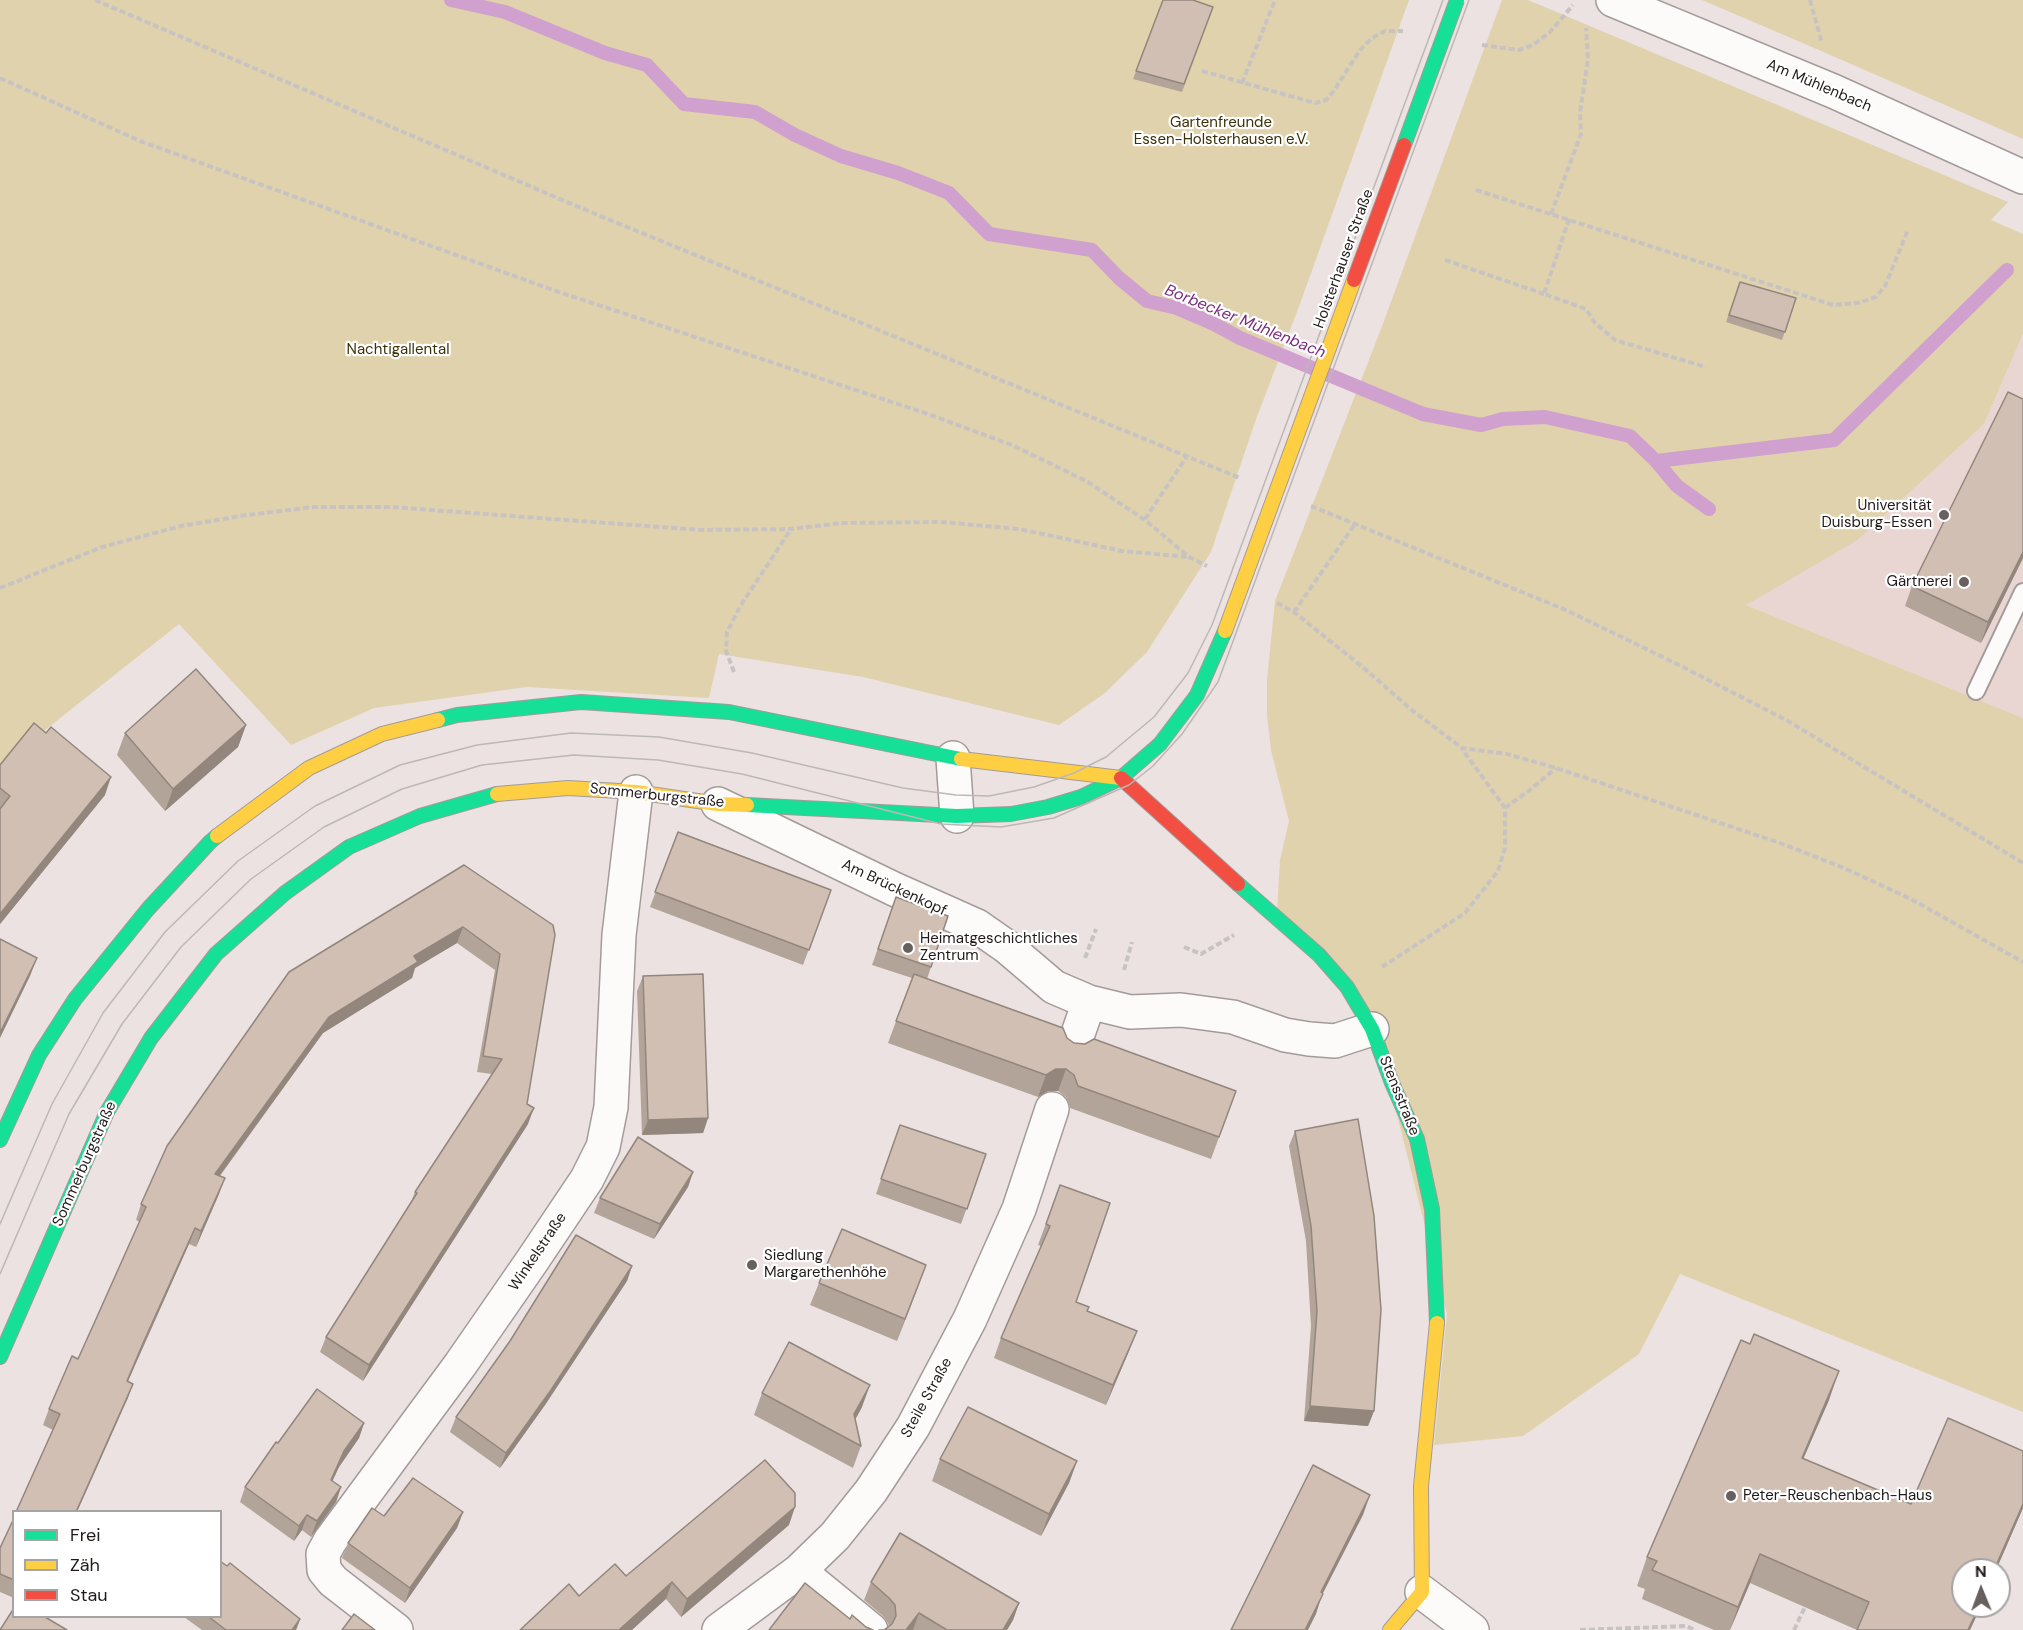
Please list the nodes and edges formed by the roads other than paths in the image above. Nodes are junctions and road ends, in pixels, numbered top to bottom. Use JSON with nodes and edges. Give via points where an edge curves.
{"nodes":[{"id":1,"x":1457,"y":0,"type":"edge"},
{"id":2,"x":1612,"y":0,"type":"edge"},
{"id":3,"x":2023,"y":177,"type":"edge"},
{"id":4,"x":2023,"y":592,"type":"edge"},
{"id":5,"x":1225,"y":631,"type":"joint"},
{"id":6,"x":1976,"y":691,"type":"dead end"},
{"id":7,"x":953,"y":758,"type":"junction"},
{"id":8,"x":1121,"y":778,"type":"junction"},
{"id":9,"x":636,"y":792,"type":"junction"},
{"id":10,"x":718,"y":804,"type":"junction"},
{"id":11,"x":957,"y":816,"type":"junction"},
{"id":12,"x":1089,"y":1002,"type":"junction"},
{"id":13,"x":1372,"y":1029,"type":"junction"},
{"id":14,"x":1073,"y":1048,"type":"edge"},
{"id":15,"x":1052,"y":1109,"type":"dead end"},
{"id":16,"x":0,"y":1140,"type":"edge"},
{"id":17,"x":0,"y":1357,"type":"edge"},
{"id":18,"x":799,"y":1571,"type":"junction"},
{"id":19,"x":1422,"y":1592,"type":"junction"},
{"id":20,"x":396,"y":1630,"type":"edge"},
{"id":21,"x":718,"y":1630,"type":"edge"},
{"id":22,"x":871,"y":1630,"type":"edge"},
{"id":23,"x":1390,"y":1630,"type":"edge"},
{"id":24,"x":1472,"y":1630,"type":"edge"}],
"edges":[{"from":1,"to":5,"type":"street","name":"Holsterhauser Straße","bridge":true},
{"from":2,"to":3,"type":"street","name":"Am Mühlenbach"},
{"from":4,"to":6,"type":"lane"},
{"from":5,"to":8,"type":"street","name":"Sommerburgstraße","via":[[1197,695],[1160,744]]},
{"from":7,"to":8,"type":"street"},
{"from":7,"to":11,"type":"street"},
{"from":7,"to":16,"type":"street","via":[[729,712],[581,702],[457,715],[382,734],[309,768],[210,842],[148,909],[75,999],[39,1055]]},
{"from":8,"to":11,"type":"street","name":"Sommerburgstraße","via":[[1048,807],[1011,814]]},
{"from":8,"to":13,"type":"street","name":"Stensstraße","via":[[1319,955],[1347,987]]},
{"from":9,"to":10,"type":"street","name":"Sommerburgstraße"},
{"from":9,"to":17,"type":"street","name":"Sommerburgstraße","via":[[568,788],[496,794],[420,816],[349,847],[285,892],[216,954],[151,1038],[107,1112]]},
{"from":9,"to":20,"type":"street","name":"Winkelstraße","via":[[620,936],[611,1107],[603,1147],[587,1179],[500,1308],[323,1554],[324,1570],[333,1581]]},
{"from":10,"to":11,"type":"street","name":"Sommerburgstraße"},
{"from":10,"to":12,"type":"street","name":"Am Brückenkopf","via":[[977,926],[1054,987]]},
{"from":12,"to":13,"type":"street","name":"Am Brückenkopf","via":[[1130,1012],[1181,1010],[1233,1017],[1309,1039],[1335,1041]]},
{"from":12,"to":14,"type":"street"},
{"from":13,"to":19,"type":"street","name":"Stensstraße","via":[[1417,1139],[1432,1209],[1438,1316],[1421,1486]]},
{"from":15,"to":18,"type":"street","name":"Steile Straße","via":[[1019,1209],[970,1319],[913,1426],[872,1491],[836,1536]]},
{"from":18,"to":21,"type":"street","name":"Steile Straße"},
{"from":18,"to":22,"type":"street"},
{"from":19,"to":23,"type":"street"},
{"from":19,"to":24,"type":"street"}]}
